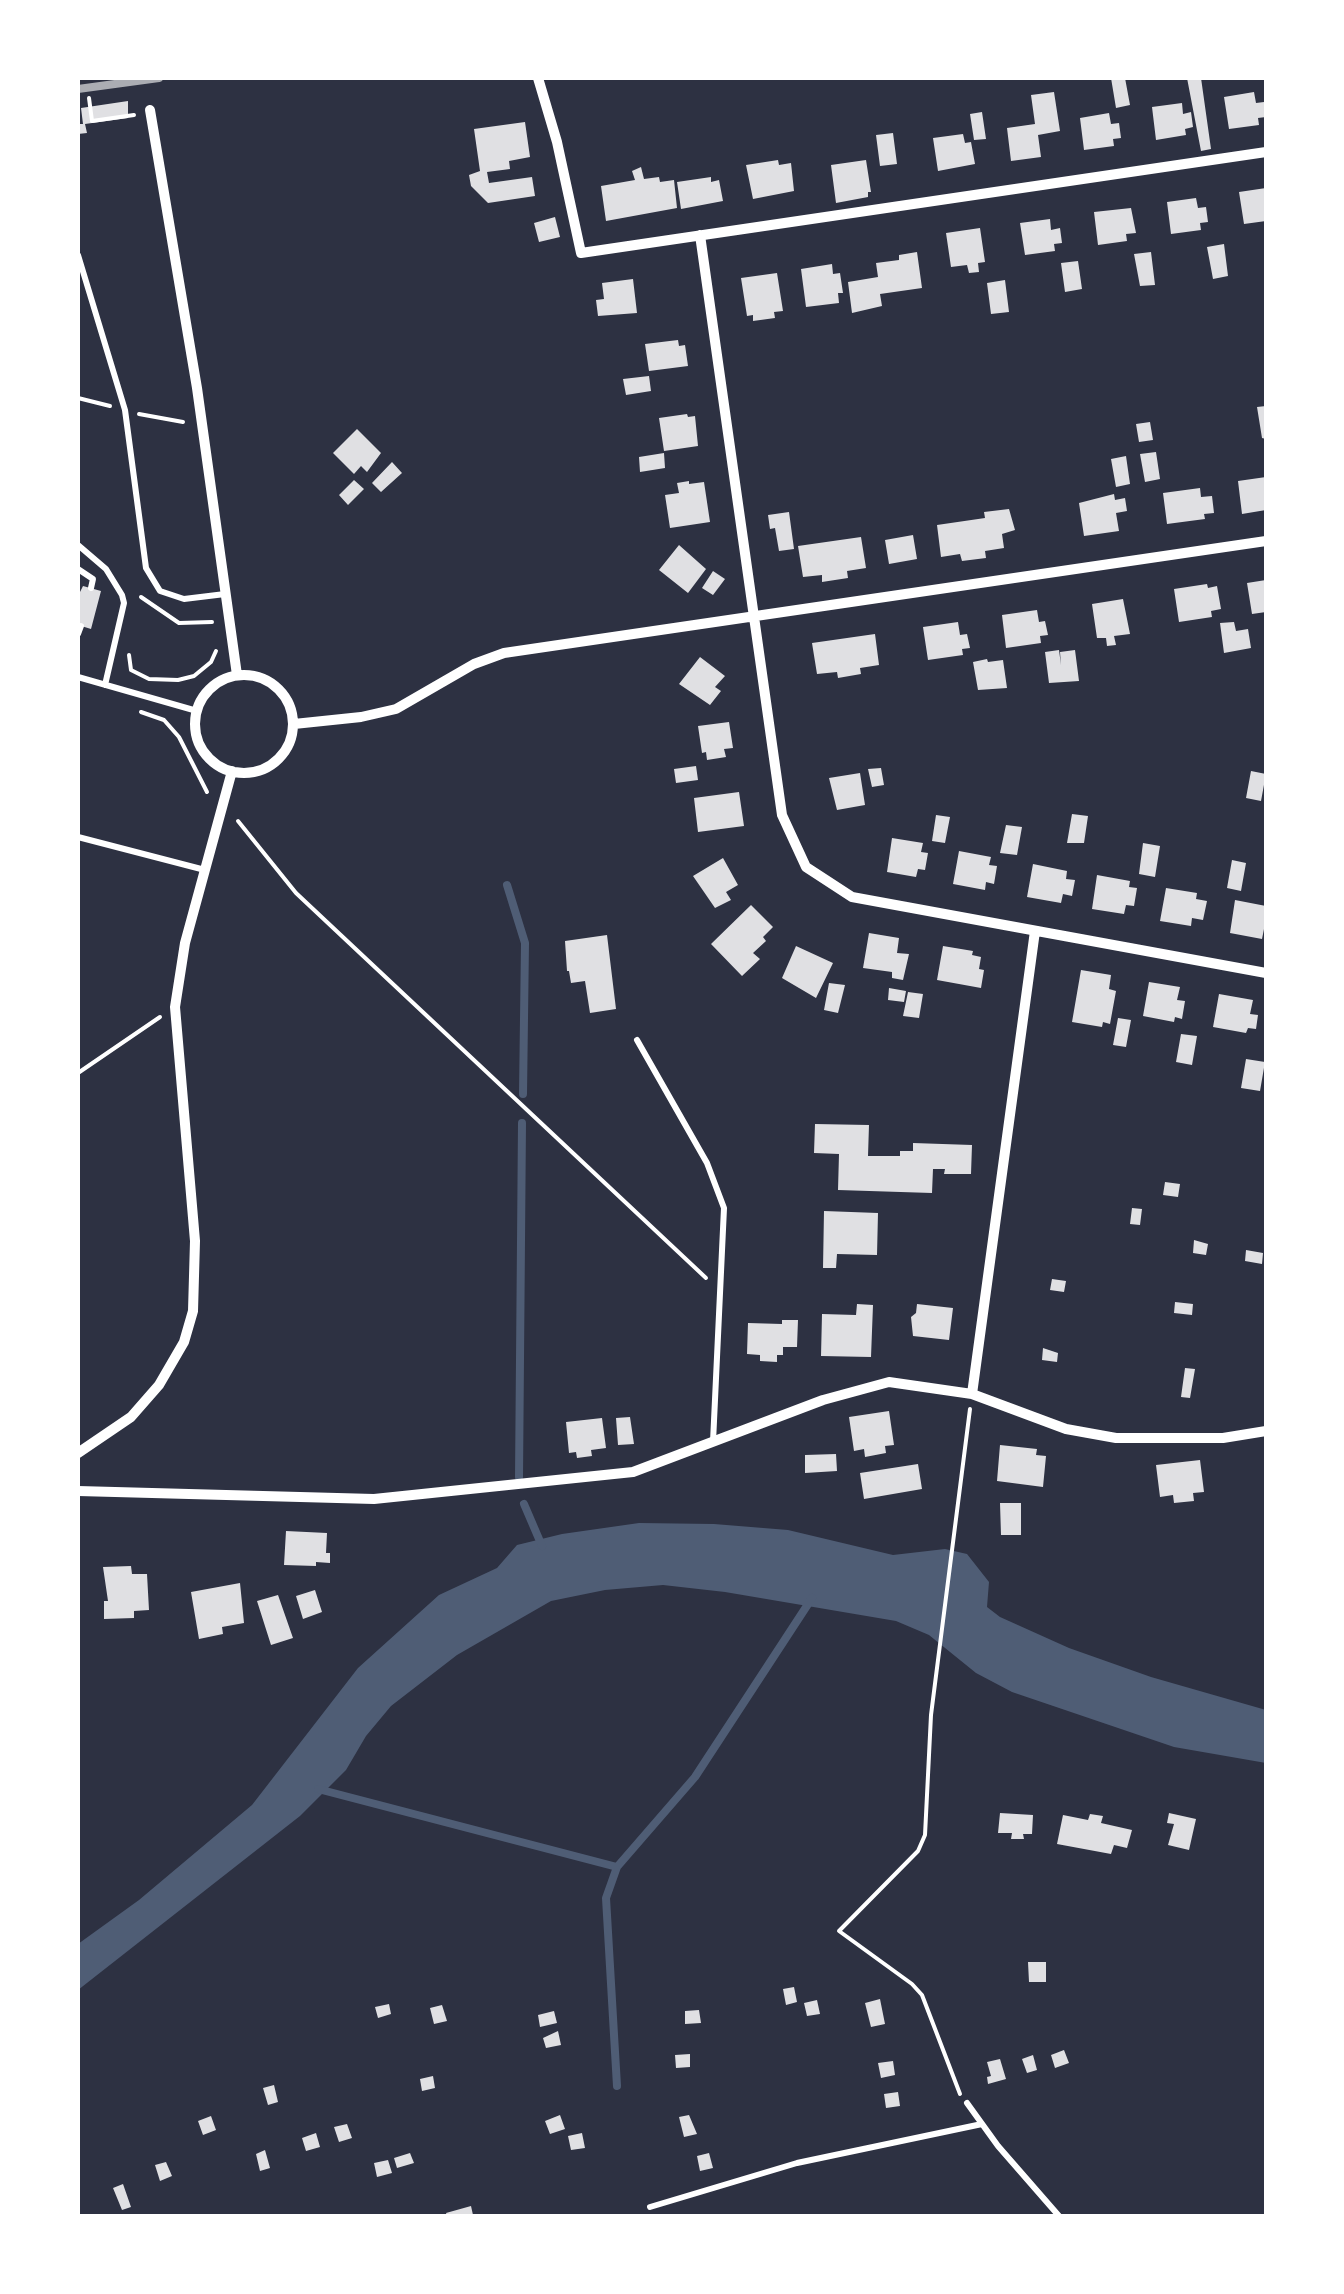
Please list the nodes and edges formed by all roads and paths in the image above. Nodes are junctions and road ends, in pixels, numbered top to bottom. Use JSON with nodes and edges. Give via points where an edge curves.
{"nodes":[{"id":1,"x":538,"y":78,"type":"edge"},
{"id":2,"x":88,"y":98,"type":"dead end"},
{"id":3,"x":150,"y":110,"type":"dead end"},
{"id":4,"x":137,"y":114,"type":"dead end"},
{"id":5,"x":1266,"y":152,"type":"edge"},
{"id":6,"x":700,"y":235,"type":"junction"},
{"id":7,"x":78,"y":255,"type":"edge"},
{"id":8,"x":1266,"y":541,"type":"edge"},
{"id":9,"x":78,"y":546,"type":"edge"},
{"id":10,"x":78,"y":570,"type":"edge"},
{"id":11,"x":91,"y":588,"type":"dead end"},
{"id":12,"x":226,"y":594,"type":"junction"},
{"id":13,"x":141,"y":596,"type":"dead end"},
{"id":14,"x":754,"y":616,"type":"junction"},
{"id":15,"x":212,"y":622,"type":"dead end"},
{"id":16,"x":236,"y":674,"type":"junction"},
{"id":17,"x":78,"y":677,"type":"edge"},
{"id":18,"x":105,"y":685,"type":"junction"},
{"id":19,"x":145,"y":696,"type":"junction"},
{"id":20,"x":197,"y":711,"type":"junction"},
{"id":21,"x":294,"y":724,"type":"junction"},
{"id":22,"x":232,"y":771,"type":"junction"},
{"id":23,"x":220,"y":810,"type":"junction"},
{"id":24,"x":78,"y":837,"type":"edge"},
{"id":25,"x":205,"y":870,"type":"junction"},
{"id":26,"x":1034,"y":930,"type":"junction"},
{"id":27,"x":1266,"y":973,"type":"edge"},
{"id":28,"x":176,"y":1006,"type":"junction"},
{"id":29,"x":638,"y":1040,"type":"dead end"},
{"id":30,"x":78,"y":1074,"type":"edge"},
{"id":31,"x":721,"y":1292,"type":"junction"},
{"id":32,"x":972,"y":1394,"type":"junction"},
{"id":33,"x":1266,"y":1431,"type":"edge"},
{"id":34,"x":713,"y":1442,"type":"junction"},
{"id":35,"x":78,"y":1453,"type":"edge"},
{"id":36,"x":78,"y":1491,"type":"edge"},
{"id":37,"x":966,"y":2103,"type":"joint"},
{"id":38,"x":982,"y":2124,"type":"junction"},
{"id":39,"x":650,"y":2207,"type":"dead end"},
{"id":40,"x":1059,"y":2216,"type":"edge"}],
"edges":[{"from":1,"to":6,"type":"street","via":[[582,253]]},
{"from":2,"to":4,"type":"path","via":[[92,121]]},
{"from":3,"to":12,"type":"street"},
{"from":5,"to":6,"type":"street"},
{"from":6,"to":14,"type":"street"},
{"from":7,"to":12,"type":"lane","via":[[125,410],[146,568],[160,591],[184,599]]},
{"from":8,"to":14,"type":"street"},
{"from":9,"to":18,"type":"lane","via":[[106,569],[124,604]]},
{"from":10,"to":11,"type":"lane","via":[[93,579]]},
{"from":12,"to":16,"type":"street"},
{"from":13,"to":15,"type":"path","via":[[179,623]]},
{"from":14,"to":21,"type":"street","via":[[504,653],[396,709]]},
{"from":14,"to":26,"type":"street","via":[[782,814],[806,867],[852,897]]},
{"from":16,"to":20,"type":"street","via":[[205,694]]},
{"from":16,"to":21,"type":"street","via":[[276,686]]},
{"from":17,"to":18,"type":"lane"},
{"from":18,"to":19,"type":"lane"},
{"from":19,"to":20,"type":"lane"},
{"from":19,"to":23,"type":"path","via":[[140,714],[164,720],[179,737],[207,792],[206,806]]},
{"from":20,"to":22,"type":"street","via":[[198,741],[206,755]]},
{"from":21,"to":22,"type":"street","via":[[290,742],[267,768]]},
{"from":22,"to":23,"type":"street"},
{"from":23,"to":25,"type":"street"},
{"from":23,"to":31,"type":"path","via":[[239,822],[296,892]]},
{"from":24,"to":25,"type":"lane"},
{"from":25,"to":28,"type":"street"},
{"from":26,"to":27,"type":"street"},
{"from":26,"to":32,"type":"street"},
{"from":28,"to":30,"type":"path"},
{"from":28,"to":35,"type":"street","via":[[195,1241],[193,1311],[159,1385],[131,1416]]},
{"from":29,"to":31,"type":"lane","via":[[724,1208]]},
{"from":31,"to":34,"type":"lane"},
{"from":32,"to":33,"type":"street","via":[[1066,1429],[1116,1438]]},
{"from":32,"to":34,"type":"street","via":[[889,1382]]},
{"from":32,"to":37,"type":"path","via":[[931,1715],[925,1834],[918,1851],[838,1932],[922,1995]]},
{"from":34,"to":36,"type":"street","via":[[634,1472],[374,1499]]},
{"from":37,"to":38,"type":"lane"},
{"from":38,"to":39,"type":"lane","via":[[797,2162]]},
{"from":38,"to":40,"type":"lane"}]}
